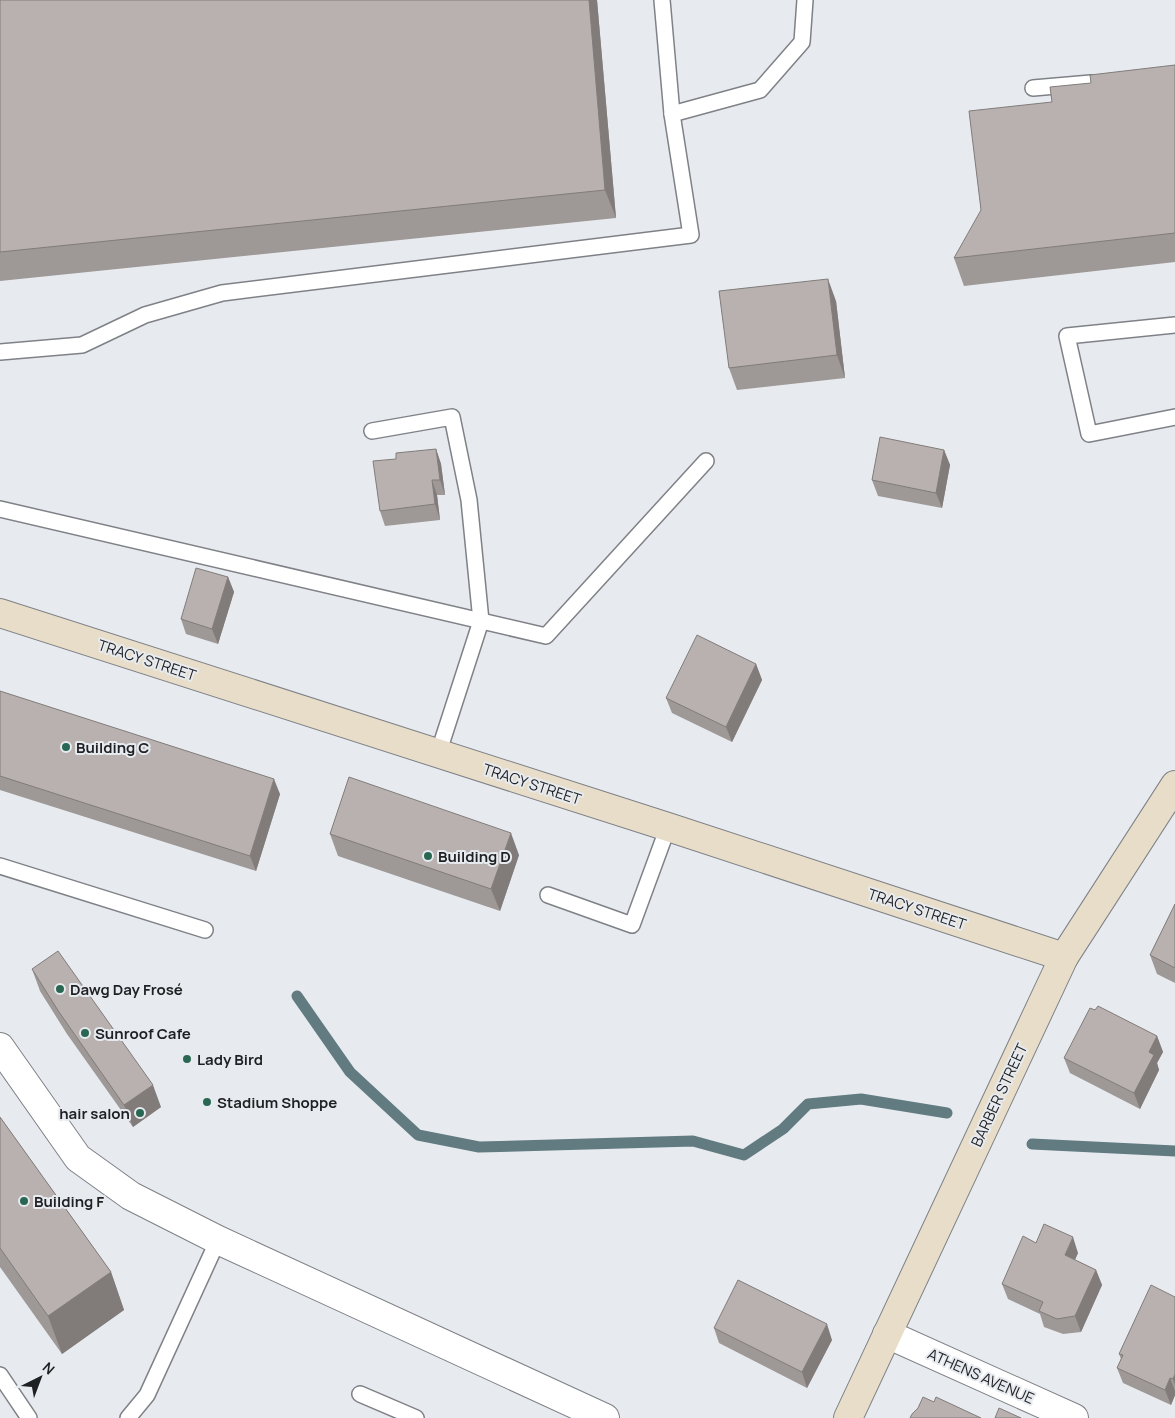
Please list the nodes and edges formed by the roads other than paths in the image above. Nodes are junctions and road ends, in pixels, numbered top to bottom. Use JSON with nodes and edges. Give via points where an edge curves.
{"nodes":[{"id":1,"x":662,"y":0,"type":"edge"},
{"id":2,"x":805,"y":0,"type":"edge"},
{"id":3,"x":1109,"y":81,"type":"edge"},
{"id":4,"x":1033,"y":88,"type":"dead end"},
{"id":5,"x":672,"y":114,"type":"junction"},
{"id":6,"x":1175,"y":325,"type":"edge"},
{"id":7,"x":0,"y":352,"type":"edge"},
{"id":8,"x":1175,"y":417,"type":"edge"},
{"id":9,"x":372,"y":431,"type":"dead end"},
{"id":10,"x":706,"y":461,"type":"dead end"},
{"id":11,"x":0,"y":509,"type":"edge"},
{"id":12,"x":0,"y":613,"type":"edge"},
{"id":13,"x":482,"y":621,"type":"junction"},
{"id":14,"x":438,"y":754,"type":"junction"},
{"id":15,"x":1173,"y":794,"type":"edge"},
{"id":16,"x":668,"y":827,"type":"junction"},
{"id":17,"x":0,"y":866,"type":"edge"},
{"id":18,"x":548,"y":895,"type":"dead end"},
{"id":19,"x":204,"y":930,"type":"dead end"},
{"id":20,"x":1064,"y":957,"type":"junction"},
{"id":21,"x":0,"y":1047,"type":"edge"},
{"id":22,"x":218,"y":1240,"type":"junction"},
{"id":23,"x":887,"y":1334,"type":"junction"},
{"id":24,"x":0,"y":1375,"type":"edge"},
{"id":25,"x":360,"y":1394,"type":"dead end"},
{"id":26,"x":29,"y":1418,"type":"edge"},
{"id":27,"x":128,"y":1418,"type":"edge"},
{"id":28,"x":416,"y":1418,"type":"edge"},
{"id":29,"x":605,"y":1418,"type":"edge"},
{"id":30,"x":848,"y":1418,"type":"edge"},
{"id":31,"x":1074,"y":1418,"type":"edge"}],
"edges":[{"from":1,"to":5,"type":"lane"},
{"from":2,"to":5,"type":"lane","via":[[802,42],[760,90]]},
{"from":3,"to":4,"type":"lane"},
{"from":5,"to":7,"type":"lane","via":[[691,235],[222,293],[145,315],[82,345]]},
{"from":6,"to":8,"type":"lane","via":[[1067,336],[1089,434]]},
{"from":9,"to":13,"type":"lane","via":[[452,417],[470,500]]},
{"from":10,"to":13,"type":"lane","via":[[546,636]]},
{"from":11,"to":13,"type":"lane"},
{"from":12,"to":14,"type":"street","name":"TRACY STREET"},
{"from":13,"to":14,"type":"lane"},
{"from":14,"to":16,"type":"street","name":"TRACY STREET"},
{"from":15,"to":20,"type":"street","name":"BARBER STREET"},
{"from":16,"to":18,"type":"lane","via":[[632,925]]},
{"from":16,"to":20,"type":"street","name":"TRACY STREET"},
{"from":17,"to":19,"type":"lane"},
{"from":20,"to":23,"type":"street","name":"BARBER STREET"},
{"from":21,"to":22,"type":"street","via":[[78,1158],[131,1196]]},
{"from":22,"to":27,"type":"lane","via":[[147,1394]]},
{"from":22,"to":29,"type":"street"},
{"from":23,"to":30,"type":"street","name":"BARBER STREET"},
{"from":23,"to":31,"type":"street","name":"ATHENS AVENUE"},
{"from":24,"to":26,"type":"lane"},
{"from":25,"to":28,"type":"lane"}]}
